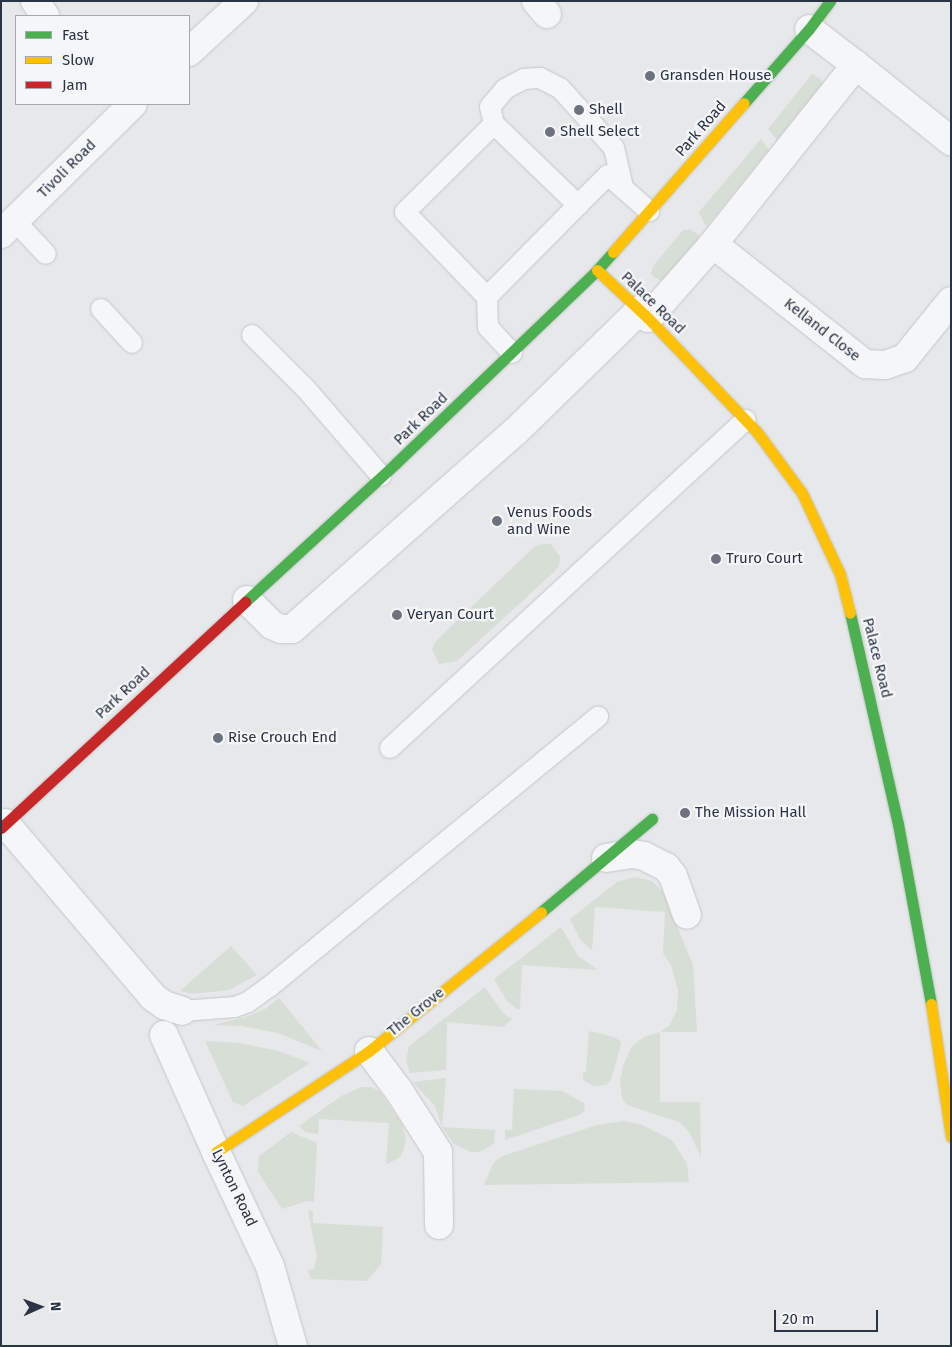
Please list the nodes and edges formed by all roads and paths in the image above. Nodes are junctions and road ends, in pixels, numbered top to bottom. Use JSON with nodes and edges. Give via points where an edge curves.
{"nodes":[{"id":1,"x":35,"y":1,"type":"edge"},
{"id":2,"x":244,"y":1,"type":"edge"},
{"id":3,"x":830,"y":1,"type":"edge"},
{"id":4,"x":43,"y":15,"type":"edge"},
{"id":5,"x":809,"y":29,"type":"junction"},
{"id":6,"x":190,"y":51,"type":"edge"},
{"id":7,"x":856,"y":65,"type":"junction"},
{"id":8,"x":117,"y":109,"type":"edge"},
{"id":9,"x":494,"y":124,"type":"junction"},
{"id":10,"x":951,"y":141,"type":"edge"},
{"id":11,"x":623,"y":188,"type":"junction"},
{"id":12,"x":578,"y":205,"type":"junction"},
{"id":13,"x":649,"y":211,"type":"junction"},
{"id":14,"x":8,"y":228,"type":"edge"},
{"id":15,"x":713,"y":244,"type":"junction"},
{"id":16,"x":46,"y":254,"type":"dead end"},
{"id":17,"x":597,"y":270,"type":"junction"},
{"id":18,"x":487,"y":297,"type":"junction"},
{"id":19,"x":951,"y":301,"type":"edge"},
{"id":20,"x":101,"y":309,"type":"dead end"},
{"id":21,"x":644,"y":314,"type":"junction"},
{"id":22,"x":252,"y":335,"type":"dead end"},
{"id":23,"x":132,"y":343,"type":"dead end"},
{"id":24,"x":512,"y":353,"type":"junction"},
{"id":25,"x":746,"y":420,"type":"junction"},
{"id":26,"x":381,"y":476,"type":"junction"},
{"id":27,"x":248,"y":600,"type":"junction"},
{"id":28,"x":598,"y":717,"type":"dead end"},
{"id":29,"x":390,"y":748,"type":"dead end"},
{"id":30,"x":652,"y":819,"type":"dead end"},
{"id":31,"x":3,"y":825,"type":"edge"},
{"id":32,"x":606,"y":858,"type":"junction"},
{"id":33,"x":687,"y":915,"type":"dead end"},
{"id":34,"x":182,"y":1012,"type":"joint"},
{"id":35,"x":164,"y":1035,"type":"dead end"},
{"id":36,"x":944,"y":1037,"type":"edge"},
{"id":37,"x":369,"y":1051,"type":"junction"},
{"id":38,"x":951,"y":1136,"type":"edge"},
{"id":39,"x":216,"y":1152,"type":"junction"},
{"id":40,"x":439,"y":1225,"type":"dead end"},
{"id":41,"x":293,"y":1346,"type":"edge"}],
"edges":[{"from":1,"to":4,"type":"street"},
{"from":2,"to":6,"type":"street"},
{"from":3,"to":5,"type":"street","name":"Park Road"},
{"from":5,"to":7,"type":"street"},
{"from":5,"to":13,"type":"street","name":"Park Road"},
{"from":7,"to":10,"type":"street"},
{"from":7,"to":15,"type":"street"},
{"from":8,"to":14,"type":"street","name":"Tivoli Road"},
{"from":9,"to":11,"type":"lane","via":[[490,107],[505,89],[524,79],[547,81],[560,88],[614,148]]},
{"from":9,"to":12,"type":"lane"},
{"from":9,"to":18,"type":"lane","via":[[405,212]]},
{"from":11,"to":12,"type":"lane","via":[[608,175]]},
{"from":11,"to":13,"type":"lane"},
{"from":12,"to":18,"type":"lane"},
{"from":13,"to":17,"type":"street","name":"Park Road"},
{"from":14,"to":16,"type":"lane"},
{"from":15,"to":19,"type":"street","name":"Kelland Close","via":[[865,364],[885,364],[905,358]]},
{"from":15,"to":21,"type":"street"},
{"from":17,"to":21,"type":"street","name":"Palace Road"},
{"from":17,"to":24,"type":"street","name":"Park Road"},
{"from":18,"to":24,"type":"lane","via":[[488,327]]},
{"from":20,"to":23,"type":"lane"},
{"from":21,"to":25,"type":"street","name":"Palace Road"},
{"from":21,"to":27,"type":"street","via":[[292,629],[281,630],[272,625]]},
{"from":22,"to":26,"type":"lane","via":[[306,389]]},
{"from":24,"to":26,"type":"street","name":"Park Road"},
{"from":25,"to":29,"type":"lane"},
{"from":25,"to":36,"type":"street","name":"Palace Road","via":[[802,493],[840,574],[862,657]]},
{"from":26,"to":27,"type":"street","name":"Park Road"},
{"from":27,"to":31,"type":"street","name":"Park Road"},
{"from":28,"to":34,"type":"lane","via":[[248,1002],[218,1010]]},
{"from":30,"to":32,"type":"street","name":"The Grove"},
{"from":31,"to":34,"type":"street","via":[[153,997]]},
{"from":32,"to":33,"type":"street","via":[[632,854],[666,867],[673,876]]},
{"from":32,"to":37,"type":"street","name":"The Grove"},
{"from":35,"to":39,"type":"street","name":"Lynton Road"},
{"from":36,"to":38,"type":"street","name":"Palace Road"},
{"from":37,"to":39,"type":"street","name":"The Grove"},
{"from":37,"to":40,"type":"street","via":[[438,1152]]},
{"from":39,"to":41,"type":"street","name":"Lynton Road","via":[[270,1266]]}]}
